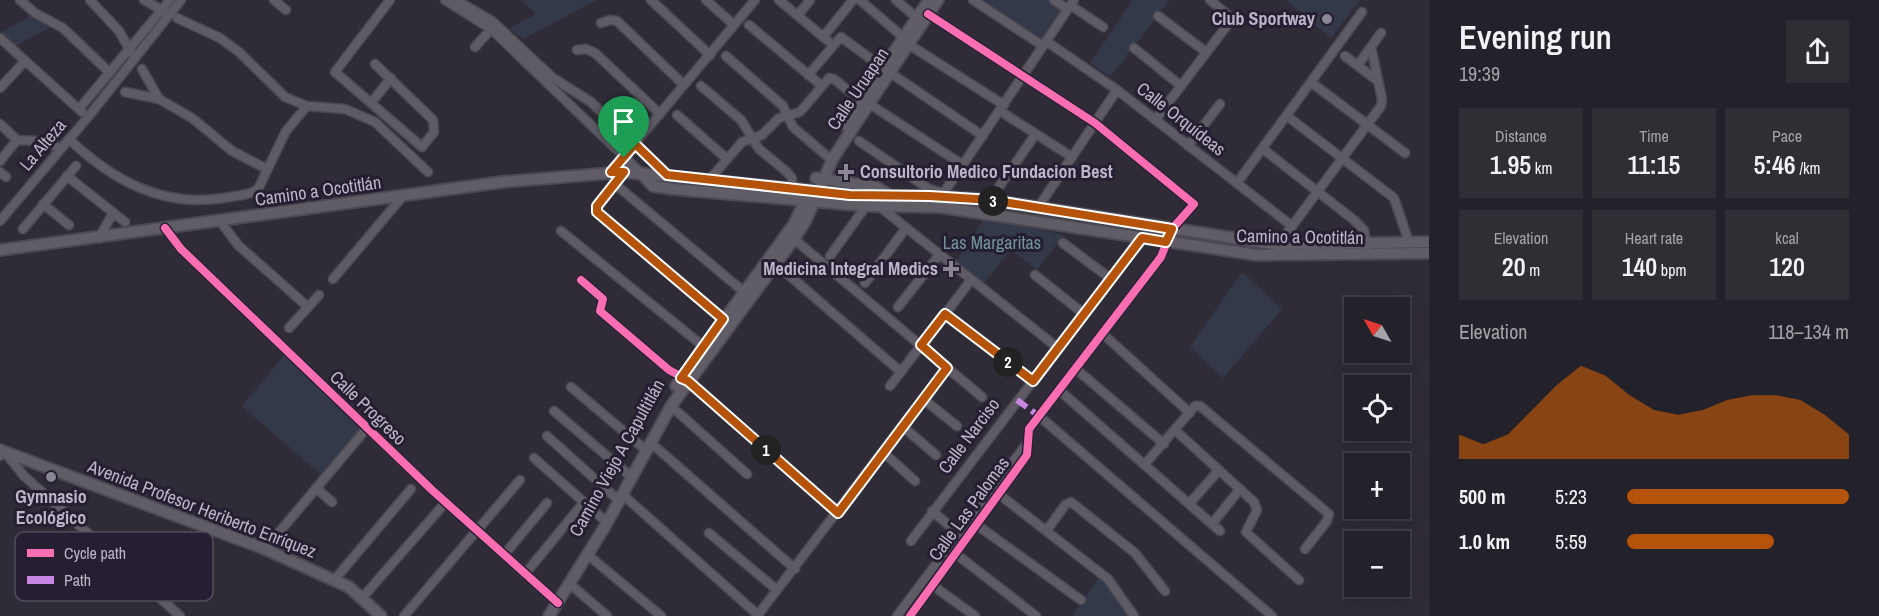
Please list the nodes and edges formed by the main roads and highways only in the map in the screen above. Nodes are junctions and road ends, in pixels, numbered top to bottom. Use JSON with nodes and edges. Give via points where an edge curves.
{"nodes":[{"id":1,"x":929,"y":0,"type":"edge"},
{"id":2,"x":938,"y":0,"type":"edge"},
{"id":3,"x":922,"y":15,"type":"junction"},
{"id":4,"x":865,"y":102,"type":"junction"},
{"id":5,"x":640,"y":173,"type":"junction"},
{"id":6,"x":819,"y":179,"type":"junction"},
{"id":7,"x":812,"y":196,"type":"junction"},
{"id":8,"x":893,"y":197,"type":"junction"},
{"id":9,"x":942,"y":199,"type":"junction"},
{"id":10,"x":1429,"y":242,"type":"edge"},
{"id":11,"x":0,"y":250,"type":"edge"},
{"id":12,"x":1367,"y":250,"type":"junction"},
{"id":13,"x":1429,"y":253,"type":"edge"},
{"id":14,"x":684,"y":379,"type":"junction"},
{"id":15,"x":646,"y":444,"type":"junction"},
{"id":16,"x":1,"y":452,"type":"edge"},
{"id":17,"x":618,"y":496,"type":"junction"},
{"id":18,"x":555,"y":601,"type":"junction"},
{"id":19,"x":549,"y":615,"type":"edge"},
{"id":20,"x":381,"y":616,"type":"edge"}],
"edges":[{"from":1,"to":3,"type":"main road","name":"Calle Uruapan"},
{"from":2,"to":3,"type":"main road","name":"Calle Uruapan"},
{"from":3,"to":4,"type":"main road","name":"Calle Uruapan"},
{"from":4,"to":6,"type":"main road","name":"Calle Uruapan"},
{"from":4,"to":6,"type":"main road","name":"Calle Uruapan","via":[[827,156]]},
{"from":5,"to":7,"type":"main road","name":"Camino a Ocotitlán","via":[[792,188]]},
{"from":5,"to":7,"type":"main road","name":"Camino a Ocotitlán","via":[[656,187]]},
{"from":5,"to":11,"type":"main road","name":"Camino a Ocotitlán","via":[[502,182]]},
{"from":6,"to":7,"type":"main road","name":"Calle Uruapan"},
{"from":6,"to":8,"type":"main road","via":[[876,188]]},
{"from":7,"to":8,"type":"main road","name":"Camino a Ocotitlán"},
{"from":7,"to":9,"type":"main road","name":"Camino a Ocotitlán","via":[[880,207]]},
{"from":7,"to":14,"type":"main road","name":"Camino Viejo A Capultitlán","via":[[703,346]]},
{"from":7,"to":14,"type":"main road","name":"Camino Viejo A Capultitlán","via":[[794,238],[776,264]]},
{"from":8,"to":9,"type":"main road","name":"Camino a Ocotitlán"},
{"from":9,"to":12,"type":"main road","name":"Camino a Ocotitlán","via":[[991,200],[1278,245]]},
{"from":9,"to":12,"type":"main road","name":"Camino a Ocotitlán","via":[[1142,238],[1257,255]]},
{"from":10,"to":12,"type":"main road","name":"Camino a Ocotitlán"},
{"from":12,"to":13,"type":"main road","name":"Camino a Ocotitlán"},
{"from":14,"to":15,"type":"main road","name":"Camino Viejo A Capultitlán"},
{"from":14,"to":15,"type":"main road","name":"Camino Viejo A Capultitlán"},
{"from":15,"to":17,"type":"main road","name":"Camino Viejo A Capultitlán"},
{"from":15,"to":17,"type":"main road","name":"Camino Viejo A Capultitlán"},
{"from":16,"to":20,"type":"main road","name":"Avenida Profesor Heriberto Enríquez","via":[[265,549],[335,579]]},
{"from":17,"to":18,"type":"main road","name":"Camino Viejo A Capultitlán"},
{"from":17,"to":18,"type":"main road","name":"Camino Viejo A Capultitlán","via":[[588,555]]},
{"from":18,"to":19,"type":"main road","name":"Camino Viejo A Capultitlán"}]}
